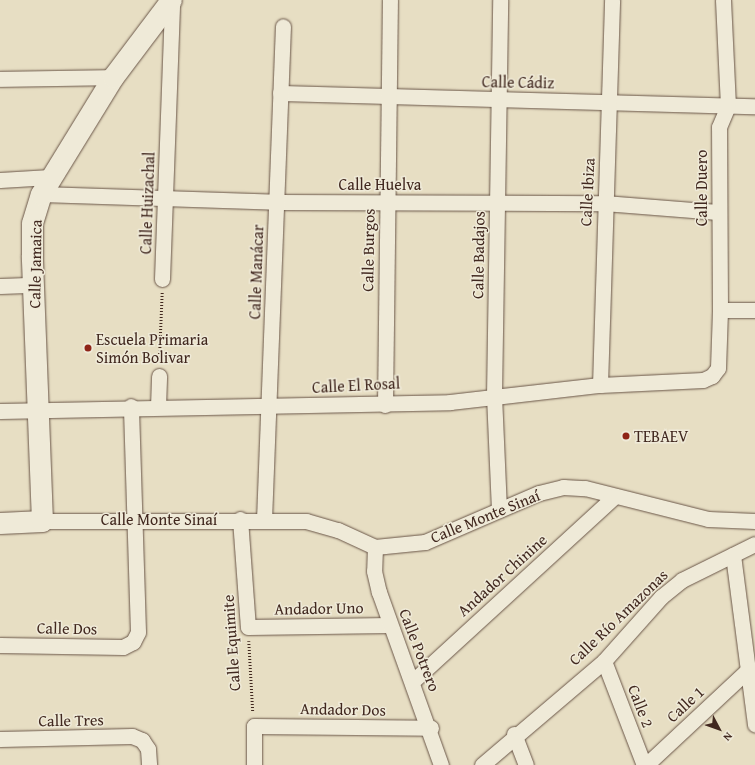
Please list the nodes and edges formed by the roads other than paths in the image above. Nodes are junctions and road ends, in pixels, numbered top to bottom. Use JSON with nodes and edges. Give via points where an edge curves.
{"nodes":[{"id":1,"x":172,"y":0,"type":"edge"},
{"id":2,"x":390,"y":0,"type":"edge"},
{"id":3,"x":500,"y":0,"type":"edge"},
{"id":4,"x":612,"y":0,"type":"edge"},
{"id":5,"x":723,"y":0,"type":"edge"},
{"id":6,"x":283,"y":26,"type":"dead end"},
{"id":7,"x":113,"y":77,"type":"junction"},
{"id":8,"x":0,"y":79,"type":"edge"},
{"id":9,"x":280,"y":93,"type":"junction"},
{"id":10,"x":390,"y":98,"type":"junction"},
{"id":11,"x":499,"y":99,"type":"junction"},
{"id":12,"x":610,"y":102,"type":"junction"},
{"id":13,"x":728,"y":106,"type":"junction"},
{"id":14,"x":755,"y":106,"type":"edge"},
{"id":15,"x":0,"y":180,"type":"edge"},
{"id":16,"x":46,"y":186,"type":"junction"},
{"id":17,"x":165,"y":196,"type":"junction"},
{"id":18,"x":276,"y":202,"type":"junction"},
{"id":19,"x":387,"y":202,"type":"junction"},
{"id":20,"x":497,"y":202,"type":"junction"},
{"id":21,"x":604,"y":203,"type":"junction"},
{"id":22,"x":718,"y":212,"type":"junction"},
{"id":23,"x":162,"y":279,"type":"road end"},
{"id":24,"x":33,"y":285,"type":"junction"},
{"id":25,"x":0,"y":286,"type":"edge"},
{"id":26,"x":720,"y":310,"type":"junction"},
{"id":27,"x":755,"y":310,"type":"edge"},
{"id":28,"x":159,"y":376,"type":"road end"},
{"id":29,"x":712,"y":376,"type":"joint"},
{"id":30,"x":600,"y":385,"type":"junction"},
{"id":31,"x":494,"y":396,"type":"junction"},
{"id":32,"x":385,"y":405,"type":"junction"},
{"id":33,"x":131,"y":406,"type":"junction"},
{"id":34,"x":269,"y":406,"type":"junction"},
{"id":35,"x":158,"y":407,"type":"junction"},
{"id":36,"x":35,"y":410,"type":"junction"},
{"id":37,"x":0,"y":411,"type":"edge"},
{"id":38,"x":615,"y":496,"type":"junction"},
{"id":39,"x":499,"y":510,"type":"junction"},
{"id":40,"x":135,"y":519,"type":"junction"},
{"id":41,"x":240,"y":519,"type":"junction"},
{"id":42,"x":264,"y":520,"type":"junction"},
{"id":43,"x":42,"y":521,"type":"junction"},
{"id":44,"x":755,"y":521,"type":"edge"},
{"id":45,"x":0,"y":523,"type":"edge"},
{"id":46,"x":755,"y":544,"type":"edge"},
{"id":47,"x":375,"y":547,"type":"junction"},
{"id":48,"x":733,"y":556,"type":"junction"},
{"id":49,"x":390,"y":625,"type":"junction"},
{"id":50,"x":248,"y":627,"type":"joint"},
{"id":51,"x":0,"y":645,"type":"edge"},
{"id":52,"x":604,"y":660,"type":"junction"},
{"id":53,"x":749,"y":669,"type":"junction"},
{"id":54,"x":413,"y":681,"type":"junction"},
{"id":55,"x":755,"y":725,"type":"edge"},
{"id":56,"x":431,"y":728,"type":"junction"},
{"id":57,"x":514,"y":734,"type":"junction"},
{"id":58,"x":0,"y":739,"type":"edge"},
{"id":59,"x":148,"y":765,"type":"edge"},
{"id":60,"x":254,"y":765,"type":"edge"},
{"id":61,"x":441,"y":765,"type":"edge"},
{"id":62,"x":482,"y":765,"type":"edge"},
{"id":63,"x":526,"y":765,"type":"edge"},
{"id":64,"x":645,"y":765,"type":"edge"}],
"edges":[{"from":1,"to":7,"type":"main road","name":"Calle Jamaica"},
{"from":1,"to":17,"type":"street","name":"Calle Huizachal"},
{"from":2,"to":10,"type":"street","name":"Calle Burgos"},
{"from":3,"to":11,"type":"street","name":"Calle Badajos"},
{"from":4,"to":12,"type":"street","name":"Calle Ibiza"},
{"from":5,"to":13,"type":"street","name":"Calle Duero"},
{"from":6,"to":9,"type":"street","name":"Calle Manácar"},
{"from":7,"to":8,"type":"street"},
{"from":7,"to":16,"type":"main road","name":"Calle Jamaica"},
{"from":9,"to":10,"type":"street","name":"Calle Cádiz"},
{"from":9,"to":18,"type":"street","name":"Calle Manácar"},
{"from":10,"to":11,"type":"street","name":"Calle Cádiz"},
{"from":10,"to":19,"type":"street","name":"Calle Burgos"},
{"from":11,"to":12,"type":"street","name":"Calle Cádiz"},
{"from":11,"to":20,"type":"street","name":"Calle Badajos"},
{"from":12,"to":13,"type":"street","name":"Calle Cádiz"},
{"from":12,"to":21,"type":"street","name":"Calle Ibiza"},
{"from":13,"to":14,"type":"street","name":"Calle Cádiz"},
{"from":13,"to":22,"type":"street","name":"Calle Duero","via":[[719,127]]},
{"from":15,"to":16,"type":"street","name":"Calle Huelva"},
{"from":16,"to":17,"type":"street","name":"Calle Huelva"},
{"from":16,"to":24,"type":"main road","name":"Calle Jamaica","via":[[32,223]]},
{"from":17,"to":18,"type":"street","name":"Calle Huelva"},
{"from":17,"to":23,"type":"street","name":"Calle Huizachal"},
{"from":18,"to":19,"type":"street","name":"Calle Huelva"},
{"from":18,"to":34,"type":"street","name":"Calle Manácar"},
{"from":19,"to":20,"type":"street","name":"Calle Huelva"},
{"from":19,"to":32,"type":"street","name":"Calle Burgos"},
{"from":20,"to":21,"type":"street","name":"Calle Huelva"},
{"from":20,"to":31,"type":"street","name":"Calle Badajos"},
{"from":21,"to":22,"type":"street","name":"Calle Huelva"},
{"from":21,"to":30,"type":"street","name":"Calle Ibiza"},
{"from":22,"to":26,"type":"street","name":"Calle Duero"},
{"from":24,"to":25,"type":"street"},
{"from":24,"to":36,"type":"main road","name":"Calle Jamaica"},
{"from":26,"to":27,"type":"street"},
{"from":26,"to":29,"type":"street","name":"Calle Duero","via":[[718,368]]},
{"from":28,"to":35,"type":"street"},
{"from":29,"to":30,"type":"street","name":"Calle El Rosal","via":[[702,380]]},
{"from":30,"to":31,"type":"street","name":"Calle El Rosal"},
{"from":31,"to":32,"type":"street","name":"Calle El Rosal"},
{"from":31,"to":39,"type":"street","name":"Calle Badajos"},
{"from":32,"to":34,"type":"street","name":"Calle El Rosal"},
{"from":33,"to":35,"type":"street","name":"Calle El Rosal"},
{"from":33,"to":36,"type":"street","name":"Calle El Rosal"},
{"from":33,"to":40,"type":"street"},
{"from":34,"to":35,"type":"street","name":"Calle El Rosal"},
{"from":34,"to":42,"type":"street","name":"Calle Manácar"},
{"from":36,"to":37,"type":"street","name":"Calle El Rosal"},
{"from":36,"to":43,"type":"main road","name":"Calle Jamaica"},
{"from":38,"to":39,"type":"street","name":"Calle Monte Sinaí","via":[[563,487],[539,493]]},
{"from":38,"to":44,"type":"street","name":"Calle Monte Sinaí","via":[[708,519]]},
{"from":38,"to":54,"type":"street","name":"Andador Chinine"},
{"from":39,"to":47,"type":"street","name":"Calle Monte Sinaí","via":[[425,542]]},
{"from":40,"to":41,"type":"street","name":"Calle Monte Sinaí"},
{"from":40,"to":43,"type":"street","name":"Calle Monte Sinaí"},
{"from":40,"to":51,"type":"street","name":"Calle Dos","via":[[138,632],[133,642],[123,647]]},
{"from":41,"to":42,"type":"street","name":"Calle Monte Sinaí"},
{"from":41,"to":50,"type":"street","name":"Calle Equimite"},
{"from":42,"to":47,"type":"street","name":"Calle Monte Sinaí","via":[[306,521],[338,530]]},
{"from":43,"to":45,"type":"main road","name":"Calle Monte Sinaí"},
{"from":46,"to":48,"type":"street","name":"Calle Río Amazonas"},
{"from":47,"to":49,"type":"street","name":"Calle Potrero","via":[[374,571]]},
{"from":48,"to":52,"type":"street","name":"Calle Río Amazonas","via":[[682,580],[661,597]]},
{"from":48,"to":53,"type":"street"},
{"from":49,"to":50,"type":"street","name":"Andador Uno"},
{"from":49,"to":54,"type":"street","name":"Calle Potrero"},
{"from":52,"to":57,"type":"street","name":"Calle Río Amazonas"},
{"from":52,"to":64,"type":"street","name":"Calle 2"},
{"from":53,"to":55,"type":"street"},
{"from":53,"to":64,"type":"street","name":"Calle 1"},
{"from":54,"to":56,"type":"street","name":"Calle Potrero"},
{"from":56,"to":60,"type":"street","name":"Andador Dos","via":[[254,726]]},
{"from":56,"to":61,"type":"street","name":"Calle Potrero"},
{"from":57,"to":62,"type":"street","name":"Calle Río Amazonas"},
{"from":57,"to":63,"type":"street"},
{"from":58,"to":59,"type":"street","name":"Calle Tres","via":[[132,736],[142,740],[148,749]]}]}
